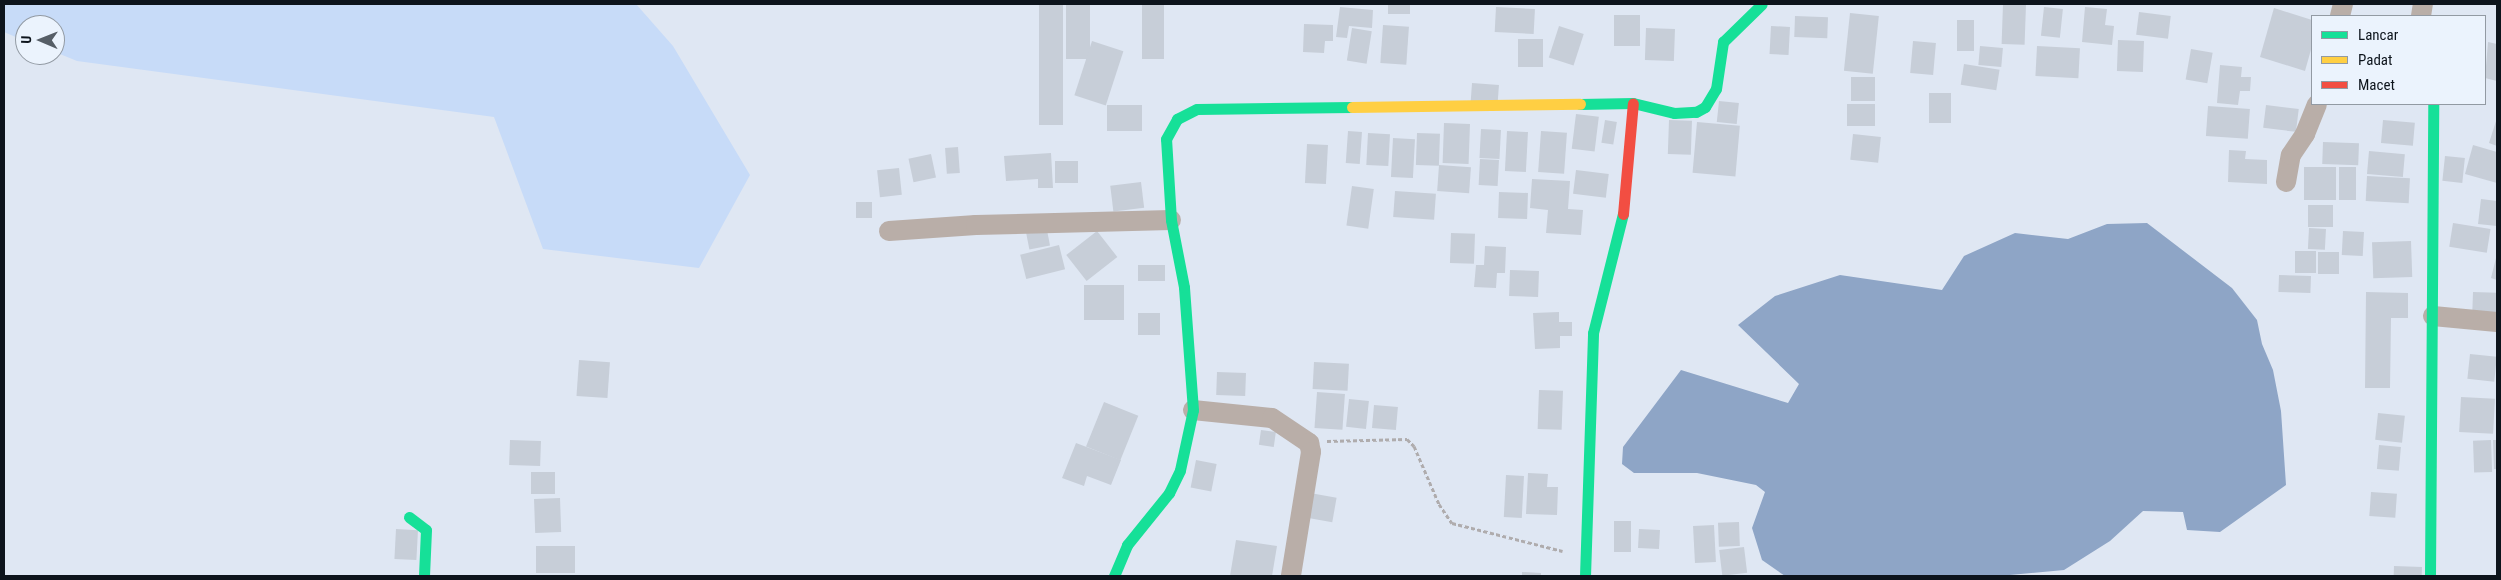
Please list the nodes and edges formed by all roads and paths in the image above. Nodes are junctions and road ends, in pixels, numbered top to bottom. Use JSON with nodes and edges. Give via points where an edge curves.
{"nodes":[{"id":1,"x":1762,"y":4,"type":"edge"},
{"id":2,"x":1633,"y":103,"type":"junction"},
{"id":3,"x":2317,"y":105,"type":"edge"},
{"id":4,"x":2434,"y":105,"type":"edge"},
{"id":5,"x":2286,"y":182,"type":"dead end"},
{"id":6,"x":1171,"y":220,"type":"junction"},
{"id":7,"x":889,"y":231,"type":"dead end"},
{"id":8,"x":2433,"y":316,"type":"junction"},
{"id":9,"x":2497,"y":322,"type":"edge"},
{"id":10,"x":1193,"y":410,"type":"junction"},
{"id":11,"x":1309,"y":443,"type":"junction"},
{"id":12,"x":409,"y":517,"type":"dead end"},
{"id":13,"x":1587,"y":558,"type":"junction"},
{"id":14,"x":424,"y":576,"type":"edge"},
{"id":15,"x":1114,"y":576,"type":"edge"},
{"id":16,"x":1291,"y":576,"type":"edge"},
{"id":17,"x":1586,"y":576,"type":"edge"},
{"id":18,"x":2430,"y":576,"type":"edge"}],
"edges":[{"from":1,"to":2,"type":"street","via":[[1723,42],[1716,89],[1705,107],[1696,112],[1674,113]]},
{"from":2,"to":6,"type":"street","via":[[1197,109],[1177,119],[1166,139]]},
{"from":2,"to":13,"type":"street","via":[[1623,215],[1593,333]]},
{"from":3,"to":5,"type":"street","via":[[2305,134],[2291,155]]},
{"from":4,"to":8,"type":"street"},
{"from":6,"to":7,"type":"street","via":[[976,225]]},
{"from":6,"to":10,"type":"street","via":[[1182,268]]},
{"from":8,"to":9,"type":"street"},
{"from":8,"to":18,"type":"street"},
{"from":10,"to":11,"type":"street","via":[[1272,418]]},
{"from":10,"to":15,"type":"street","via":[[1180,470],[1168,493],[1127,546]]},
{"from":11,"to":13,"type":"path","via":[[1407,439],[1414,446],[1439,504],[1452,522]]},
{"from":11,"to":16,"type":"street"},
{"from":12,"to":14,"type":"street","via":[[426,530]]},
{"from":13,"to":17,"type":"street"}]}
